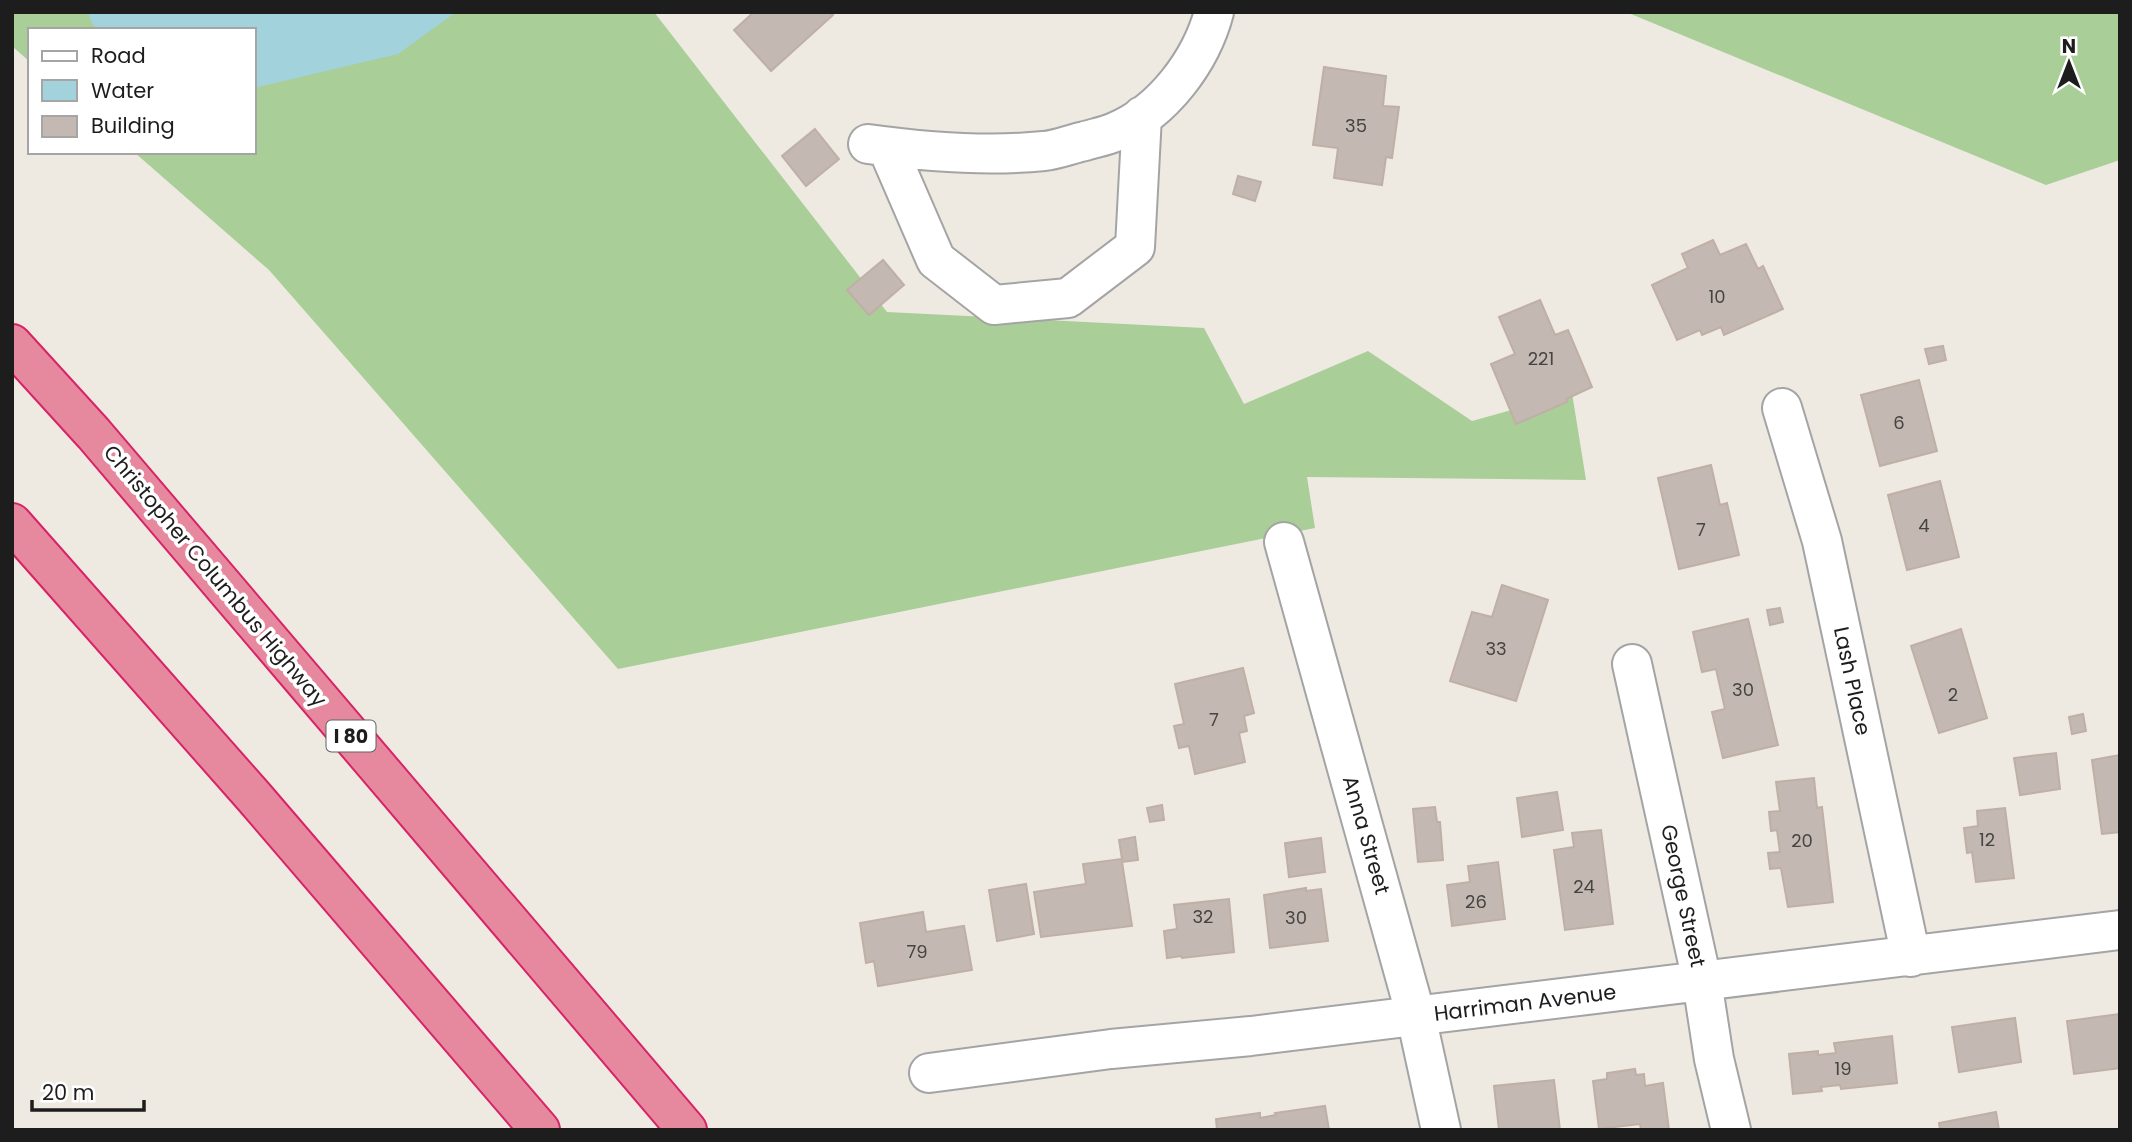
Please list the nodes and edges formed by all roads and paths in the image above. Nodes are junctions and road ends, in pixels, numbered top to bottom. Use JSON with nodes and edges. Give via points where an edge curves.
{"nodes":[{"id":1,"x":1214,"y":12,"type":"edge"},
{"id":2,"x":1142,"y":116,"type":"junction"},
{"id":3,"x":12,"y":344,"type":"edge"},
{"id":4,"x":1782,"y":408,"type":"dead end"},
{"id":5,"x":12,"y":523,"type":"edge"},
{"id":6,"x":1284,"y":542,"type":"dead end"},
{"id":7,"x":1632,"y":664,"type":"dead end"},
{"id":8,"x":2120,"y":930,"type":"edge"},
{"id":9,"x":1911,"y":957,"type":"junction"},
{"id":10,"x":1702,"y":981,"type":"junction"},
{"id":11,"x":1416,"y":1016,"type":"junction"},
{"id":12,"x":929,"y":1073,"type":"dead end"},
{"id":13,"x":540,"y":1130,"type":"edge"},
{"id":14,"x":687,"y":1130,"type":"edge"},
{"id":15,"x":1441,"y":1130,"type":"edge"},
{"id":16,"x":1731,"y":1130,"type":"edge"}],
"edges":[{"from":1,"to":2,"type":"street","via":[[1192,62],[1171,90]]},
{"from":2,"to":2,"type":"street","via":[[1116,132],[1046,151],[946,154],[878,146],[936,260],[994,305],[1069,298],[1135,247]]},
{"from":3,"to":14,"type":"highway","name":"Christopher Columbus Highway","number":"I 80","via":[[94,434]]},
{"from":4,"to":9,"type":"street","name":"Lash Place","via":[[1822,541]]},
{"from":5,"to":13,"type":"highway"},
{"from":6,"to":11,"type":"street","name":"Anna Street"},
{"from":7,"to":10,"type":"street","name":"George Street"},
{"from":8,"to":9,"type":"street","name":"Harriman Avenue"},
{"from":9,"to":10,"type":"street","name":"Harriman Avenue"},
{"from":10,"to":11,"type":"street","name":"Harriman Avenue"},
{"from":10,"to":16,"type":"street","name":"George Street"},
{"from":11,"to":12,"type":"street","name":"Harriman Avenue"},
{"from":11,"to":15,"type":"street","name":"Anna Street"}]}
